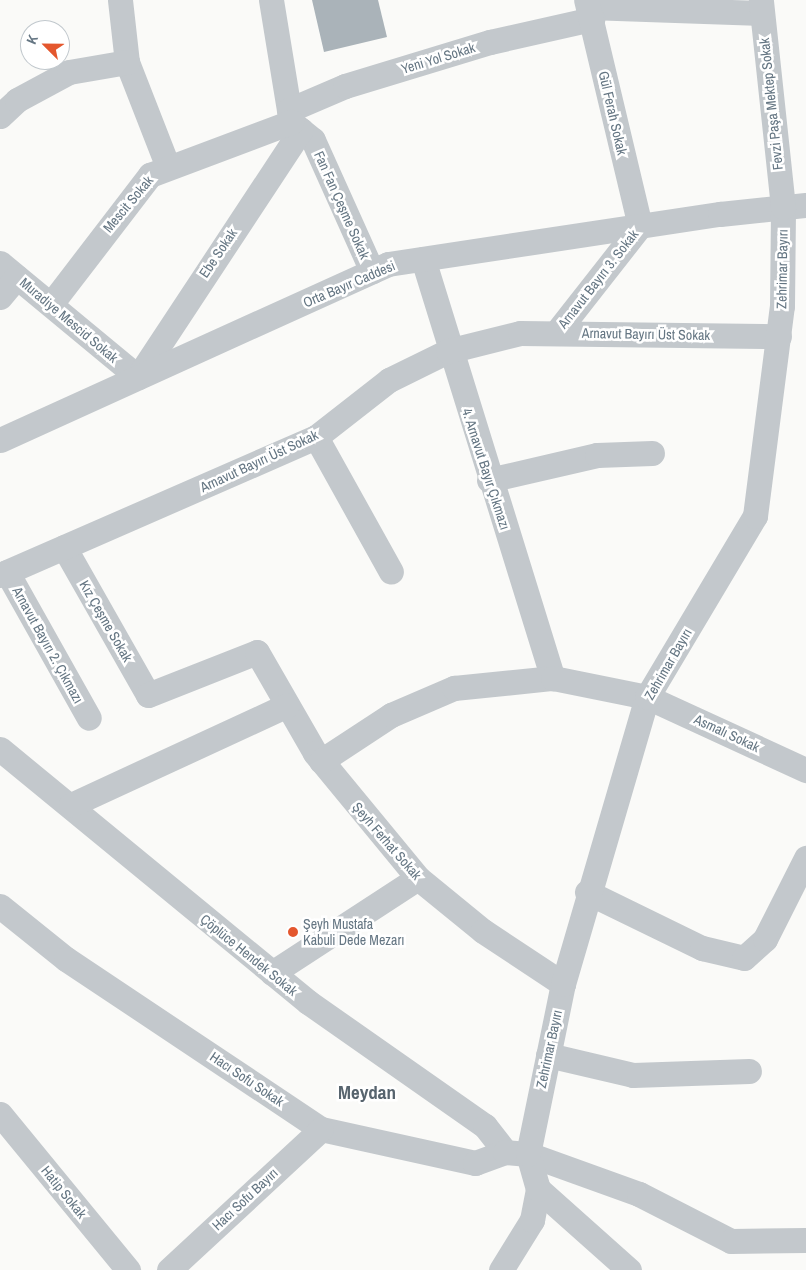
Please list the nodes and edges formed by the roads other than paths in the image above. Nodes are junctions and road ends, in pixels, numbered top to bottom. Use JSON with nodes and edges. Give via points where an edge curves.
{"nodes":[{"id":1,"x":120,"y":0,"type":"edge"},
{"id":2,"x":271,"y":0,"type":"edge"},
{"id":3,"x":761,"y":6,"type":"edge"},
{"id":4,"x":589,"y":9,"type":"edge"},
{"id":5,"x":127,"y":62,"type":"junction"},
{"id":6,"x":0,"y":116,"type":"edge"},
{"id":7,"x":293,"y":121,"type":"junction"},
{"id":8,"x":168,"y":167,"type":"junction"},
{"id":9,"x":794,"y":206,"type":"edge"},
{"id":10,"x":640,"y":226,"type":"junction"},
{"id":11,"x":423,"y":259,"type":"junction"},
{"id":12,"x":8,"y":270,"type":"edge"},
{"id":13,"x":372,"y":271,"type":"junction"},
{"id":14,"x":0,"y":297,"type":"edge"},
{"id":15,"x":51,"y":304,"type":"junction"},
{"id":16,"x":556,"y":333,"type":"junction"},
{"id":17,"x":779,"y":336,"type":"junction"},
{"id":18,"x":448,"y":351,"type":"junction"},
{"id":19,"x":138,"y":378,"type":"junction"},
{"id":20,"x":316,"y":437,"type":"junction"},
{"id":21,"x":0,"y":440,"type":"edge"},
{"id":22,"x":652,"y":453,"type":"dead end"},
{"id":23,"x":489,"y":480,"type":"junction"},
{"id":24,"x":64,"y":547,"type":"junction"},
{"id":25,"x":391,"y":572,"type":"dead end"},
{"id":26,"x":4,"y":574,"type":"edge"},
{"id":27,"x":553,"y":678,"type":"junction"},
{"id":28,"x":148,"y":695,"type":"joint"},
{"id":29,"x":647,"y":697,"type":"junction"},
{"id":30,"x":287,"y":705,"type":"junction"},
{"id":31,"x":89,"y":718,"type":"dead end"},
{"id":32,"x":0,"y":749,"type":"edge"},
{"id":33,"x":322,"y":761,"type":"junction"},
{"id":34,"x":806,"y":770,"type":"edge"},
{"id":35,"x":71,"y":805,"type":"junction"},
{"id":36,"x":806,"y":858,"type":"edge"},
{"id":37,"x":418,"y":878,"type":"junction"},
{"id":38,"x":587,"y":892,"type":"junction"},
{"id":39,"x":0,"y":906,"type":"edge"},
{"id":40,"x":272,"y":973,"type":"junction"},
{"id":41,"x":563,"y":984,"type":"junction"},
{"id":42,"x":548,"y":1055,"type":"junction"},
{"id":43,"x":749,"y":1071,"type":"dead end"},
{"id":44,"x":0,"y":1114,"type":"edge"},
{"id":45,"x":321,"y":1129,"type":"junction"},
{"id":46,"x":516,"y":1153,"type":"junction"},
{"id":47,"x":538,"y":1189,"type":"junction"},
{"id":48,"x":806,"y":1240,"type":"edge"},
{"id":49,"x":128,"y":1270,"type":"edge"},
{"id":50,"x":169,"y":1270,"type":"edge"},
{"id":51,"x":500,"y":1270,"type":"edge"},
{"id":52,"x":629,"y":1270,"type":"edge"}],
"edges":[{"from":1,"to":5,"type":"street"},
{"from":2,"to":7,"type":"street"},
{"from":3,"to":4,"type":"street","name":"Yeni Yol Sokak"},
{"from":3,"to":9,"type":"street","name":"Fevzi Paşa Mektep Sokak"},
{"from":4,"to":7,"type":"street","name":"Yeni Yol Sokak","via":[[345,86]]},
{"from":4,"to":10,"type":"street","name":"Gül Ferah Sokak"},
{"from":5,"to":6,"type":"street","via":[[69,72],[17,100]]},
{"from":5,"to":8,"type":"street"},
{"from":7,"to":8,"type":"street","name":"Mescit Sokak"},
{"from":7,"to":13,"type":"street","name":"Fan Fan Çeşme Sokak","via":[[313,140]]},
{"from":7,"to":19,"type":"street","name":"Ebe Sokak"},
{"from":8,"to":15,"type":"street","name":"Mescit Sokak","via":[[150,175]]},
{"from":9,"to":10,"type":"street","name":"Orta Bayır Caddesi"},
{"from":9,"to":17,"type":"street","name":"Zehrimar Bayırı"},
{"from":10,"to":11,"type":"street","name":"Orta Bayır Caddesi"},
{"from":10,"to":16,"type":"street","name":"Arnavut Bayırı 3. Sokak"},
{"from":11,"to":13,"type":"street","name":"Orta Bayır Caddesi"},
{"from":11,"to":18,"type":"street","name":"4. Arnavut Bayır Çıkmazı"},
{"from":12,"to":14,"type":"street"},
{"from":12,"to":15,"type":"street","name":"Muradiye Mescid Sokak"},
{"from":13,"to":19,"type":"street","name":"Orta Bayır Caddesi"},
{"from":15,"to":19,"type":"street","name":"Muradiye Mescid Sokak"},
{"from":16,"to":17,"type":"street","name":"Arnavut Bayırı Üst Sokak"},
{"from":16,"to":18,"type":"street","name":"Arnavut Bayırı Üst Sokak","via":[[520,333]]},
{"from":17,"to":29,"type":"street","name":"Zehrimar Bayırı","via":[[755,516]]},
{"from":18,"to":20,"type":"street","name":"Arnavut Bayırı Üst Sokak","via":[[389,380]]},
{"from":18,"to":23,"type":"street","name":"4. Arnavut Bayır Çıkmazı"},
{"from":19,"to":21,"type":"street","name":"Orta Bayır Caddesi"},
{"from":20,"to":24,"type":"street","name":"Arnavut Bayırı Üst Sokak"},
{"from":20,"to":25,"type":"street"},
{"from":22,"to":23,"type":"street","via":[[597,455]]},
{"from":23,"to":27,"type":"street","name":"4. Arnavut Bayır Çıkmazı"},
{"from":24,"to":26,"type":"street","name":"Arnavut Bayırı Üst Sokak"},
{"from":24,"to":28,"type":"street","name":"Kız Çeşme Sokak"},
{"from":26,"to":31,"type":"street","name":"Arnavut Bayırı 2. Çıkmazı"},
{"from":27,"to":29,"type":"street","name":"Asmalı Sokak"},
{"from":27,"to":33,"type":"street","name":"Asmalı Sokak","via":[[454,688],[391,715]]},
{"from":28,"to":30,"type":"street","name":"Şeyh Ferhat Sokak","via":[[257,652]]},
{"from":29,"to":34,"type":"street","name":"Asmalı Sokak"},
{"from":29,"to":38,"type":"street","name":"Zehrimar Bayırı"},
{"from":30,"to":33,"type":"street","name":"Şeyh Ferhat Sokak"},
{"from":30,"to":35,"type":"street"},
{"from":32,"to":35,"type":"street","name":"Çöplüce Hendek Sokak"},
{"from":33,"to":37,"type":"street","name":"Şeyh Ferhat Sokak"},
{"from":35,"to":40,"type":"street","name":"Çöplüce Hendek Sokak","via":[[147,874]]},
{"from":36,"to":38,"type":"street","via":[[765,939],[744,958],[702,948]]},
{"from":37,"to":40,"type":"street"},
{"from":37,"to":41,"type":"street","name":"Şeyh Ferhat Sokak","via":[[483,931]]},
{"from":38,"to":41,"type":"street","name":"Zehrimar Bayırı"},
{"from":39,"to":45,"type":"street","name":"Hacı Sofu Sokak","via":[[66,959]]},
{"from":40,"to":46,"type":"street","name":"Çöplüce Hendek Sokak","via":[[486,1126]]},
{"from":41,"to":42,"type":"street","name":"Zehrimar Bayırı"},
{"from":42,"to":43,"type":"street","via":[[633,1075]]},
{"from":42,"to":46,"type":"street","name":"Zehrimar Bayırı"},
{"from":44,"to":49,"type":"street","name":"Hatip Sokak"},
{"from":45,"to":46,"type":"street","name":"Hacı Sofu Sokak","via":[[475,1163]]},
{"from":45,"to":50,"type":"street","name":"Hacı Sofu Bayırı"},
{"from":46,"to":47,"type":"street"},
{"from":46,"to":48,"type":"street","via":[[639,1194],[731,1241]]},
{"from":47,"to":51,"type":"street","via":[[532,1220]]},
{"from":47,"to":52,"type":"street"}]}
